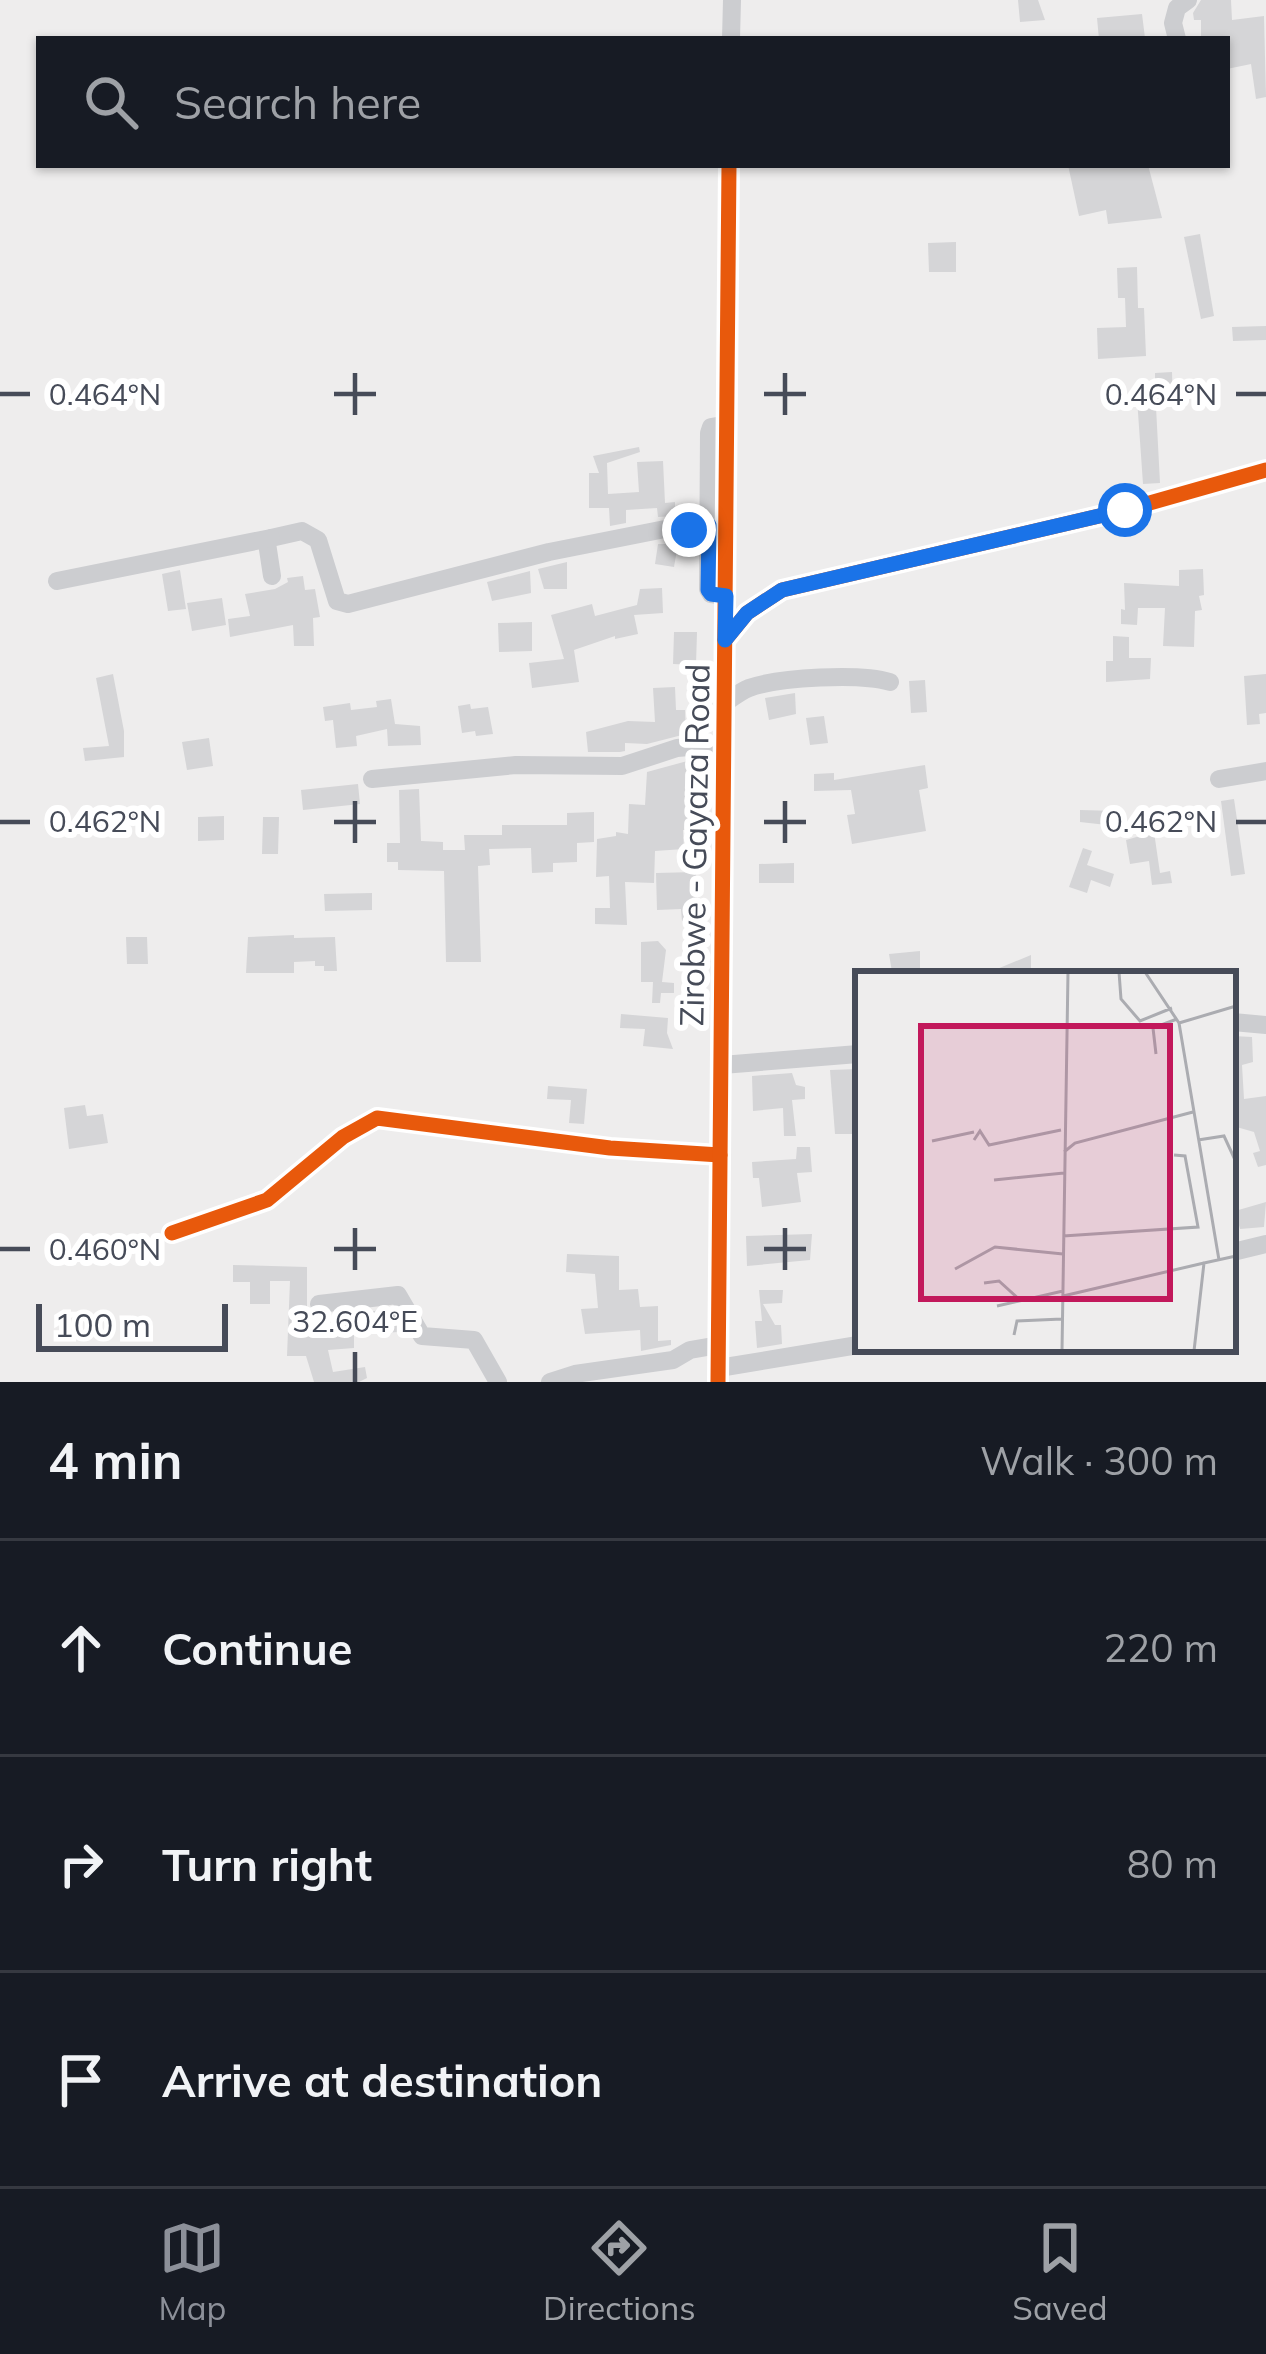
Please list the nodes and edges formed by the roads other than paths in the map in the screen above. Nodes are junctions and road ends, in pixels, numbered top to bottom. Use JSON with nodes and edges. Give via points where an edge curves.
{"nodes":[{"id":1,"x":732,"y":0,"type":"edge"},
{"id":2,"x":1179,"y":4,"type":"edge"},
{"id":3,"x":731,"y":36,"type":"edge"},
{"id":4,"x":1177,"y":36,"type":"edge"},
{"id":5,"x":729,"y":168,"type":"edge"},
{"id":6,"x":728,"y":424,"type":"junction"},
{"id":7,"x":1266,"y":470,"type":"edge"},
{"id":8,"x":709,"y":525,"type":"junction"},
{"id":9,"x":271,"y":538,"type":"junction"},
{"id":10,"x":272,"y":576,"type":"dead end"},
{"id":11,"x":57,"y":581,"type":"dead end"},
{"id":12,"x":726,"y":596,"type":"junction"},
{"id":13,"x":725,"y":640,"type":"junction"},
{"id":14,"x":890,"y":682,"type":"dead end"},
{"id":15,"x":725,"y":703,"type":"junction"},
{"id":16,"x":725,"y":743,"type":"junction"},
{"id":17,"x":1266,"y":771,"type":"edge"},
{"id":18,"x":372,"y":778,"type":"dead end"},
{"id":19,"x":1219,"y":779,"type":"dead end"},
{"id":20,"x":1236,"y":1022,"type":"edge"},
{"id":21,"x":1266,"y":1025,"type":"edge"},
{"id":22,"x":855,"y":1054,"type":"edge"},
{"id":23,"x":722,"y":1065,"type":"junction"},
{"id":24,"x":720,"y":1155,"type":"junction"},
{"id":25,"x":172,"y":1234,"type":"dead end"},
{"id":26,"x":1266,"y":1244,"type":"edge"},
{"id":27,"x":1236,"y":1251,"type":"edge"},
{"id":28,"x":319,"y":1304,"type":"dead end"},
{"id":29,"x":719,"y":1345,"type":"junction"},
{"id":30,"x":855,"y":1346,"type":"edge"},
{"id":31,"x":718,"y":1375,"type":"edge"},
{"id":32,"x":498,"y":1382,"type":"edge"},
{"id":33,"x":550,"y":1382,"type":"edge"}],
"edges":[{"from":1,"to":3,"type":"street"},
{"from":2,"to":4,"type":"street"},
{"from":5,"to":6,"type":"street","name":"Zirobwe - Gayaza Road"},
{"from":6,"to":8,"type":"street","via":[[709,433]]},
{"from":6,"to":12,"type":"street","name":"Zirobwe - Gayaza Road"},
{"from":7,"to":13,"type":"street","via":[[782,590]]},
{"from":8,"to":9,"type":"street","via":[[549,552],[348,604],[332,592],[318,540],[302,532]]},
{"from":8,"to":12,"type":"street","via":[[708,590]]},
{"from":9,"to":10,"type":"street"},
{"from":9,"to":11,"type":"street"},
{"from":12,"to":13,"type":"street","name":"Zirobwe - Gayaza Road"},
{"from":13,"to":15,"type":"street","name":"Zirobwe - Gayaza Road"},
{"from":14,"to":15,"type":"street","via":[[866,675],[769,685]]},
{"from":15,"to":16,"type":"street","name":"Zirobwe - Gayaza Road"},
{"from":16,"to":18,"type":"street","via":[[622,766],[516,765]]},
{"from":16,"to":23,"type":"street","name":"Zirobwe - Gayaza Road"},
{"from":17,"to":19,"type":"street"},
{"from":20,"to":21,"type":"street"},
{"from":22,"to":23,"type":"street"},
{"from":23,"to":24,"type":"street","name":"Zirobwe - Gayaza Road"},
{"from":24,"to":25,"type":"street","via":[[377,1118],[267,1200]]},
{"from":24,"to":29,"type":"street","name":"Zirobwe - Gayaza Road"},
{"from":26,"to":27,"type":"street"},
{"from":28,"to":32,"type":"street","via":[[398,1295],[422,1336],[474,1340]]},
{"from":29,"to":31,"type":"street","name":"Zirobwe - Gayaza Road"},
{"from":29,"to":33,"type":"street"},
{"from":30,"to":31,"type":"street"}]}
